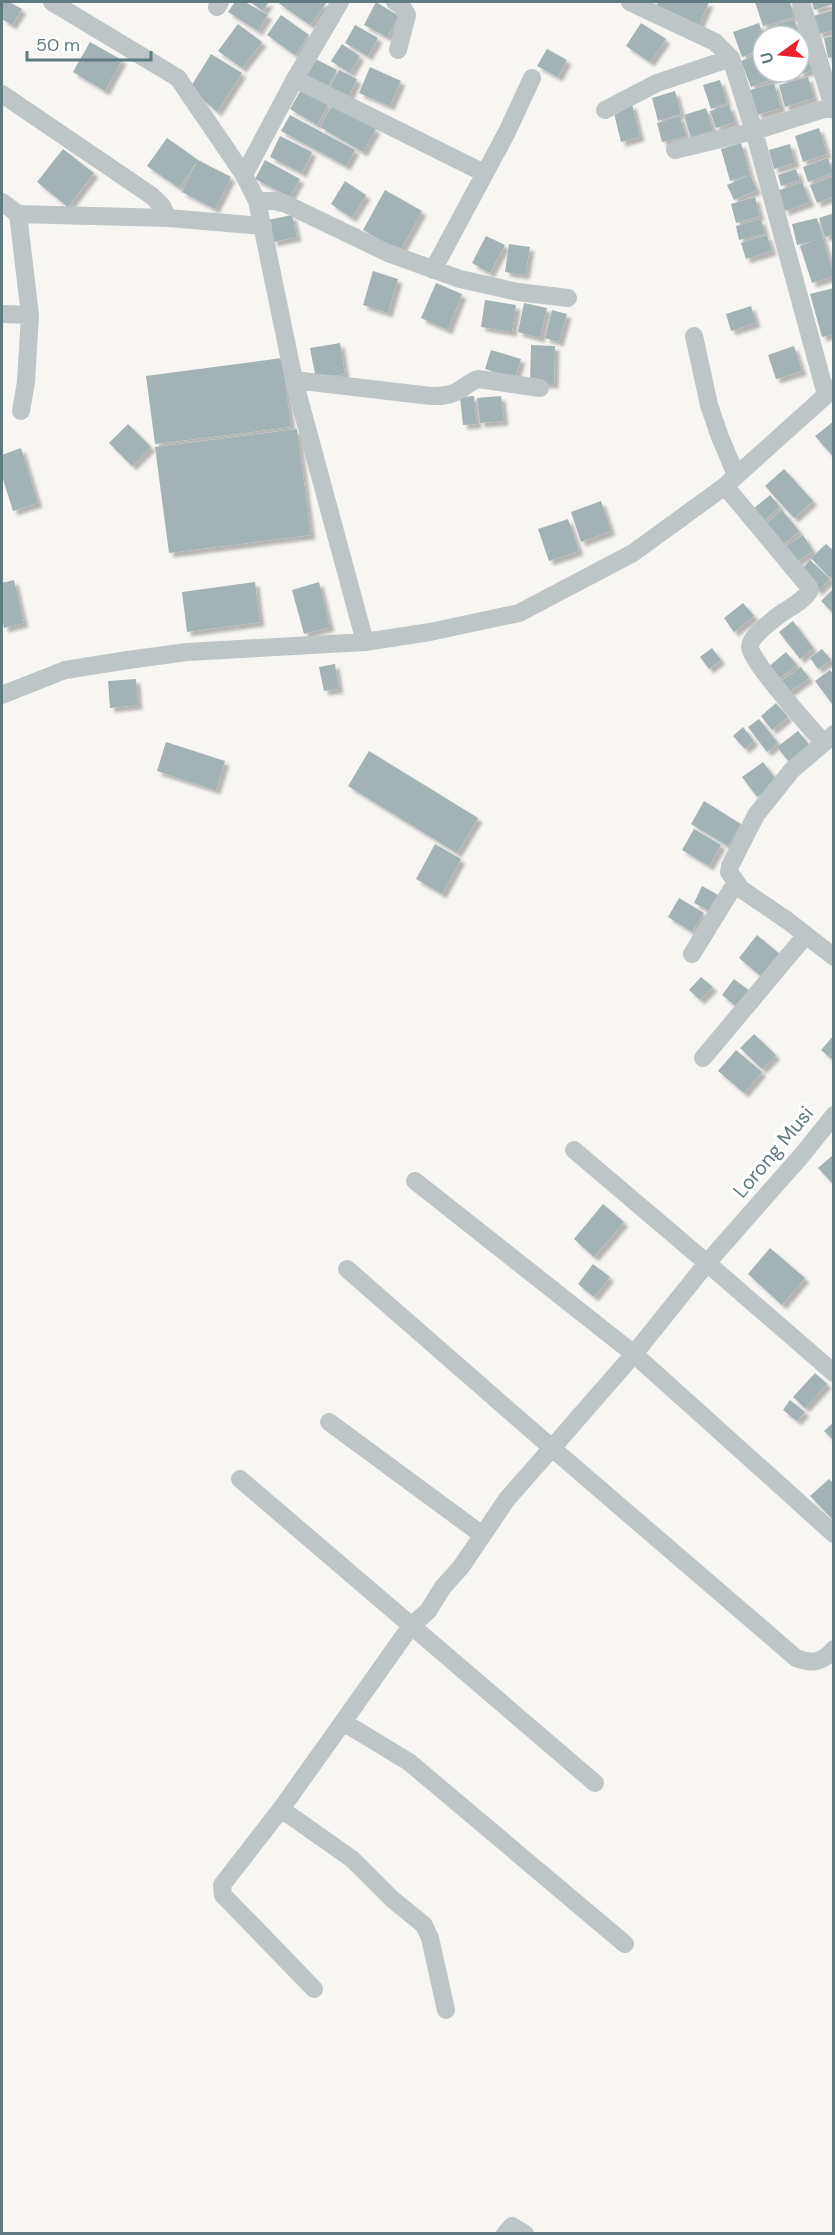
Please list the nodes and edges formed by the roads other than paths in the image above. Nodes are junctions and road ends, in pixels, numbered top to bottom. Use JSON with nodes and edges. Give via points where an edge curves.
{"nodes":[{"id":1,"x":52,"y":2,"type":"edge"},
{"id":2,"x":340,"y":2,"type":"edge"},
{"id":3,"x":395,"y":2,"type":"edge"},
{"id":4,"x":801,"y":2,"type":"edge"},
{"id":5,"x":642,"y":4,"type":"edge"},
{"id":6,"x":398,"y":50,"type":"dead end"},
{"id":7,"x":731,"y":58,"type":"junction"},
{"id":8,"x":532,"y":78,"type":"dead end"},
{"id":9,"x":295,"y":79,"type":"junction"},
{"id":10,"x":2,"y":94,"type":"edge"},
{"id":11,"x":833,"y":107,"type":"edge"},
{"id":12,"x":605,"y":110,"type":"dead end"},
{"id":13,"x":753,"y":131,"type":"junction"},
{"id":14,"x":675,"y":150,"type":"dead end"},
{"id":15,"x":484,"y":173,"type":"junction"},
{"id":16,"x":244,"y":176,"type":"junction"},
{"id":17,"x":258,"y":201,"type":"junction"},
{"id":18,"x":2,"y":202,"type":"edge"},
{"id":19,"x":18,"y":214,"type":"junction"},
{"id":20,"x":168,"y":218,"type":"junction"},
{"id":21,"x":263,"y":226,"type":"junction"},
{"id":22,"x":433,"y":270,"type":"junction"},
{"id":23,"x":568,"y":298,"type":"dead end"},
{"id":24,"x":2,"y":314,"type":"edge"},
{"id":25,"x":30,"y":315,"type":"junction"},
{"id":26,"x":694,"y":336,"type":"dead end"},
{"id":27,"x":294,"y":380,"type":"junction"},
{"id":28,"x":540,"y":388,"type":"dead end"},
{"id":29,"x":830,"y":392,"type":"edge"},
{"id":30,"x":21,"y":411,"type":"dead end"},
{"id":31,"x":730,"y":481,"type":"junction"},
{"id":32,"x":365,"y":642,"type":"junction"},
{"id":33,"x":2,"y":695,"type":"edge"},
{"id":34,"x":829,"y":738,"type":"edge"},
{"id":35,"x":735,"y":884,"type":"junction"},
{"id":36,"x":806,"y":935,"type":"junction"},
{"id":37,"x":692,"y":954,"type":"dead end"},
{"id":38,"x":834,"y":957,"type":"edge"},
{"id":39,"x":702,"y":1058,"type":"dead end"},
{"id":40,"x":834,"y":1115,"type":"edge"},
{"id":41,"x":574,"y":1150,"type":"dead end"},
{"id":42,"x":415,"y":1181,"type":"dead end"},
{"id":43,"x":707,"y":1263,"type":"junction"},
{"id":44,"x":347,"y":1269,"type":"dead end"},
{"id":45,"x":634,"y":1354,"type":"junction"},
{"id":46,"x":834,"y":1373,"type":"edge"},
{"id":47,"x":329,"y":1422,"type":"dead end"},
{"id":48,"x":552,"y":1448,"type":"junction"},
{"id":49,"x":240,"y":1479,"type":"dead end"},
{"id":50,"x":481,"y":1534,"type":"junction"},
{"id":51,"x":834,"y":1534,"type":"edge"},
{"id":52,"x":411,"y":1626,"type":"junction"},
{"id":53,"x":834,"y":1649,"type":"edge"},
{"id":54,"x":343,"y":1722,"type":"junction"},
{"id":55,"x":595,"y":1783,"type":"dead end"},
{"id":56,"x":281,"y":1809,"type":"junction"},
{"id":57,"x":625,"y":1944,"type":"dead end"},
{"id":58,"x":314,"y":1989,"type":"dead end"},
{"id":59,"x":446,"y":2010,"type":"dead end"},
{"id":60,"x":505,"y":2234,"type":"edge"},
{"id":61,"x":525,"y":2234,"type":"edge"}],
"edges":[{"from":1,"to":16,"type":"street","via":[[178,78]]},
{"from":2,"to":9,"type":"street"},
{"from":3,"to":6,"type":"street","via":[[407,15]]},
{"from":4,"to":11,"type":"street"},
{"from":5,"to":7,"type":"street","via":[[715,42]]},
{"from":7,"to":12,"type":"street","via":[[657,83]]},
{"from":7,"to":13,"type":"street"},
{"from":8,"to":15,"type":"street"},
{"from":9,"to":15,"type":"street"},
{"from":9,"to":16,"type":"street"},
{"from":10,"to":20,"type":"street","via":[[152,196]]},
{"from":11,"to":13,"type":"street"},
{"from":13,"to":14,"type":"street"},
{"from":13,"to":29,"type":"street"},
{"from":15,"to":22,"type":"street"},
{"from":16,"to":17,"type":"street"},
{"from":17,"to":21,"type":"street"},
{"from":17,"to":22,"type":"street","via":[[286,204]]},
{"from":18,"to":19,"type":"street"},
{"from":19,"to":20,"type":"street"},
{"from":19,"to":25,"type":"street"},
{"from":20,"to":21,"type":"street"},
{"from":21,"to":27,"type":"street"},
{"from":22,"to":23,"type":"street","via":[[490,287]]},
{"from":24,"to":25,"type":"street"},
{"from":25,"to":30,"type":"street"},
{"from":26,"to":31,"type":"street"},
{"from":27,"to":28,"type":"street","via":[[431,396],[458,392],[478,379]]},
{"from":27,"to":32,"type":"street"},
{"from":29,"to":31,"type":"street"},
{"from":31,"to":32,"type":"street","via":[[633,554],[519,613]]},
{"from":31,"to":34,"type":"street","via":[[810,590],[753,640],[752,653]]},
{"from":32,"to":33,"type":"street","via":[[175,653],[65,670]]},
{"from":34,"to":35,"type":"street","via":[[792,770],[756,815],[729,866]]},
{"from":35,"to":36,"type":"street"},
{"from":35,"to":37,"type":"street"},
{"from":36,"to":38,"type":"street"},
{"from":36,"to":39,"type":"street"},
{"from":40,"to":43,"type":"street","name":"Lorong Musi"},
{"from":41,"to":43,"type":"street"},
{"from":42,"to":45,"type":"street"},
{"from":43,"to":45,"type":"street","name":"Lorong Musi"},
{"from":43,"to":46,"type":"street"},
{"from":44,"to":48,"type":"street"},
{"from":45,"to":48,"type":"street","name":"Lorong Musi"},
{"from":45,"to":51,"type":"street"},
{"from":47,"to":50,"type":"street"},
{"from":48,"to":50,"type":"street","name":"Lorong Musi"},
{"from":48,"to":53,"type":"street","via":[[796,1658],[810,1664],[826,1659]]},
{"from":49,"to":52,"type":"street"},
{"from":50,"to":52,"type":"street","name":"Lorong Musi","via":[[428,1611]]},
{"from":52,"to":54,"type":"street","name":"Lorong Musi"},
{"from":52,"to":55,"type":"street"},
{"from":54,"to":56,"type":"street","name":"Lorong Musi"},
{"from":54,"to":57,"type":"street","via":[[409,1762]]},
{"from":56,"to":58,"type":"street","name":"Lorong Musi","via":[[222,1890]]},
{"from":56,"to":59,"type":"street","via":[[352,1859],[424,1925]]},
{"from":60,"to":61,"type":"street","via":[[512,2226]]}]}
